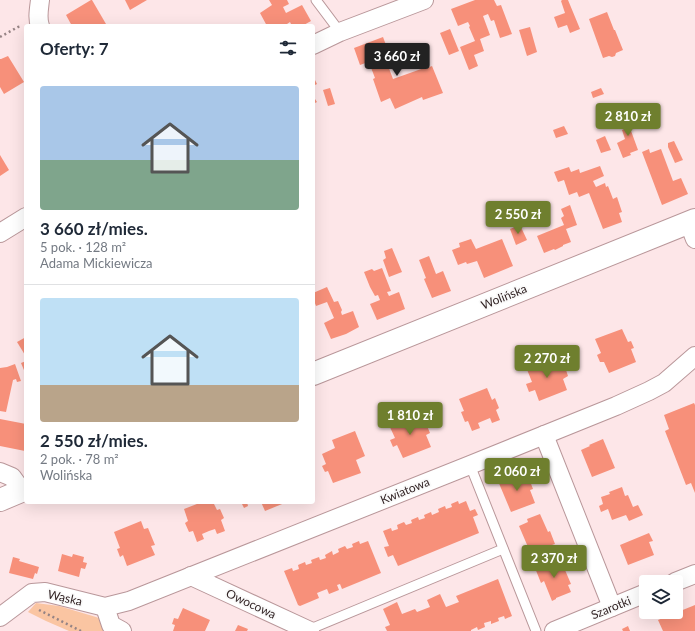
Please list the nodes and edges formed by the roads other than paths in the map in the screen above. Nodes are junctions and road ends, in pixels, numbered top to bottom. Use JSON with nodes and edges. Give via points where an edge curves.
{"nodes":[{"id":1,"x":40,"y":0,"type":"edge"},
{"id":2,"x":316,"y":0,"type":"edge"},
{"id":3,"x":424,"y":0,"type":"edge"},
{"id":4,"x":39,"y":24,"type":"edge"},
{"id":5,"x":340,"y":32,"type":"junction"},
{"id":6,"x":315,"y":44,"type":"edge"},
{"id":7,"x":24,"y":218,"type":"edge"},
{"id":8,"x":693,"y":227,"type":"edge"},
{"id":9,"x":0,"y":233,"type":"edge"},
{"id":10,"x":695,"y":356,"type":"edge"},
{"id":11,"x":315,"y":373,"type":"edge"},
{"id":12,"x":544,"y":435,"type":"junction"},
{"id":13,"x":470,"y":465,"type":"junction"},
{"id":14,"x":0,"y":472,"type":"edge"},
{"id":15,"x":24,"y":490,"type":"edge"},
{"id":16,"x":0,"y":500,"type":"edge"},
{"id":17,"x":503,"y":549,"type":"junction"},
{"id":18,"x":695,"y":574,"type":"edge"},
{"id":19,"x":191,"y":576,"type":"junction"},
{"id":20,"x":683,"y":579,"type":"edge"},
{"id":21,"x":639,"y":596,"type":"edge"},
{"id":22,"x":105,"y":607,"type":"junction"},
{"id":23,"x":612,"y":607,"type":"junction"},
{"id":24,"x":0,"y":617,"type":"edge"},
{"id":25,"x":309,"y":630,"type":"edge"},
{"id":26,"x":122,"y":631,"type":"edge"},
{"id":27,"x":536,"y":631,"type":"edge"},
{"id":28,"x":554,"y":631,"type":"edge"}],
"edges":[{"from":1,"to":4,"type":"street"},
{"from":2,"to":5,"type":"lane"},
{"from":3,"to":5,"type":"street"},
{"from":5,"to":6,"type":"street"},
{"from":7,"to":9,"type":"street"},
{"from":8,"to":11,"type":"street","name":"Wolińska"},
{"from":10,"to":12,"type":"street","name":"Kwiatowa","via":[[664,383],[649,391]]},
{"from":12,"to":13,"type":"street","name":"Kwiatowa"},
{"from":12,"to":23,"type":"street"},
{"from":13,"to":17,"type":"lane"},
{"from":13,"to":19,"type":"street","name":"Kwiatowa"},
{"from":14,"to":15,"type":"street","via":[[12,477]]},
{"from":15,"to":16,"type":"street"},
{"from":17,"to":25,"type":"lane"},
{"from":17,"to":27,"type":"lane"},
{"from":18,"to":20,"type":"street"},
{"from":19,"to":22,"type":"street","name":"Kwiatowa","via":[[128,602]]},
{"from":19,"to":25,"type":"street","name":"Owocowa"},
{"from":21,"to":23,"type":"street","name":"Szarotki"},
{"from":22,"to":24,"type":"street","name":"Wąska","via":[[45,592],[32,594]]},
{"from":22,"to":26,"type":"street","via":[[111,625]]},
{"from":23,"to":28,"type":"street","name":"Szarotki"}]}
